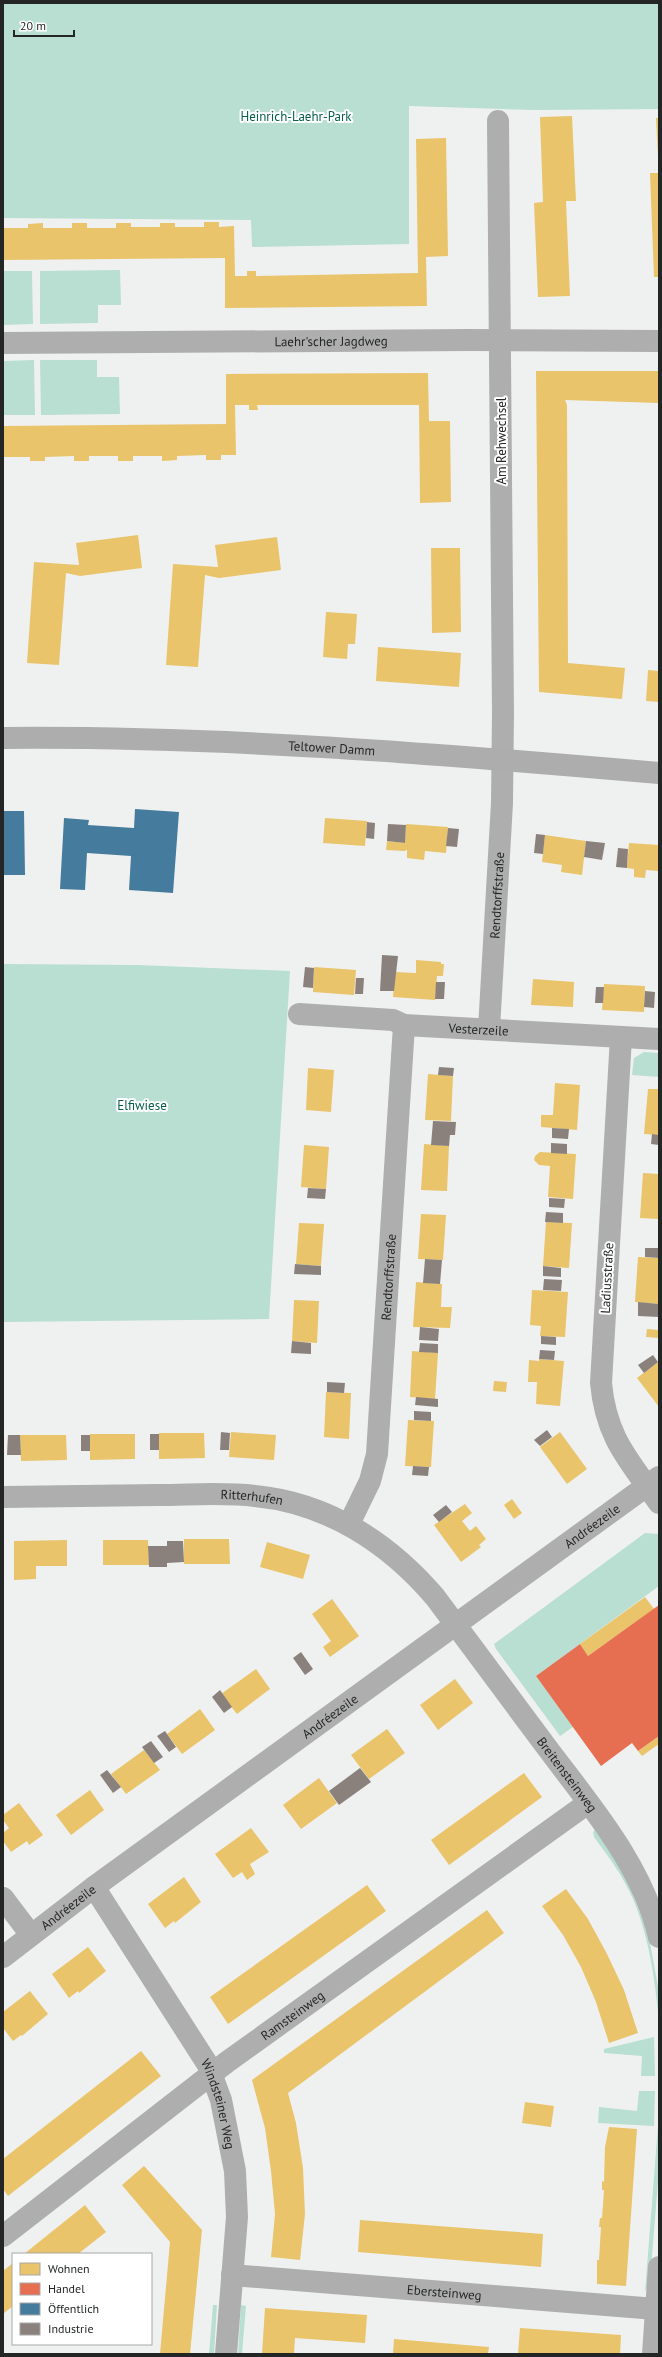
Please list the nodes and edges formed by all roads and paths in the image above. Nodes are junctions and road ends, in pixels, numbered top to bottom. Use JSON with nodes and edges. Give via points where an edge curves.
{"nodes":[{"id":1,"x":498,"y":121,"type":"dead end"},
{"id":2,"x":500,"y":340,"type":"junction"},
{"id":3,"x":659,"y":341,"type":"edge"},
{"id":4,"x":3,"y":343,"type":"edge"},
{"id":5,"x":3,"y":738,"type":"edge"},
{"id":6,"x":502,"y":760,"type":"junction"},
{"id":7,"x":659,"y":773,"type":"edge"},
{"id":8,"x":299,"y":1014,"type":"dead end"},
{"id":9,"x":404,"y":1025,"type":"junction"},
{"id":10,"x":489,"y":1029,"type":"junction"},
{"id":11,"x":621,"y":1037,"type":"junction"},
{"id":12,"x":659,"y":1039,"type":"edge"},
{"id":13,"x":655,"y":1488,"type":"edge"},
{"id":14,"x":3,"y":1497,"type":"edge"},
{"id":15,"x":349,"y":1524,"type":"junction"},
{"id":16,"x":455,"y":1623,"type":"junction"},
{"id":17,"x":588,"y":1803,"type":"junction"},
{"id":18,"x":94,"y":1887,"type":"junction"},
{"id":19,"x":3,"y":1898,"type":"edge"},
{"id":20,"x":31,"y":1936,"type":"junction"},
{"id":21,"x":659,"y":1937,"type":"edge"},
{"id":22,"x":3,"y":1957,"type":"edge"},
{"id":23,"x":212,"y":2074,"type":"junction"},
{"id":24,"x":3,"y":2236,"type":"edge"},
{"id":25,"x":659,"y":2268,"type":"edge"},
{"id":26,"x":232,"y":2275,"type":"junction"},
{"id":27,"x":656,"y":2309,"type":"junction"},
{"id":28,"x":226,"y":2354,"type":"edge"},
{"id":29,"x":653,"y":2354,"type":"edge"}],
"edges":[{"from":1,"to":2,"type":"street","name":"Am Rehwechsel"},
{"from":2,"to":3,"type":"street","name":"Laehr'scher Jagdweg"},
{"from":2,"to":4,"type":"street","name":"Laehr'scher Jagdweg"},
{"from":2,"to":6,"type":"street","name":"Am Rehwechsel"},
{"from":5,"to":6,"type":"main road","name":"Teltower Damm","via":[[194,739],[327,746]]},
{"from":6,"to":7,"type":"main road","name":"Teltower Damm"},
{"from":6,"to":10,"type":"street","name":"Rendtorffstraße","via":[[502,803]]},
{"from":8,"to":9,"type":"street","name":"Vesterzeile","via":[[393,1020]]},
{"from":9,"to":10,"type":"street","name":"Vesterzeile"},
{"from":9,"to":15,"type":"street","name":"Rendtorffstraße","via":[[377,1454],[370,1481]]},
{"from":10,"to":11,"type":"street","name":"Vesterzeile"},
{"from":11,"to":12,"type":"street","name":"Vesterzeile"},
{"from":11,"to":13,"type":"street","name":"Ladiusstraße","via":[[601,1384],[606,1413],[616,1443]]},
{"from":13,"to":16,"type":"street","name":"Andréezeile"},
{"from":14,"to":15,"type":"street","name":"Ritterhufen","via":[[239,1494],[294,1503]]},
{"from":15,"to":16,"type":"street","name":"Ritterhufen","via":[[381,1544],[406,1565]]},
{"from":16,"to":17,"type":"street","name":"Breitensteinweg"},
{"from":16,"to":18,"type":"street","name":"Andréezeile"},
{"from":17,"to":21,"type":"street","name":"Breitensteinweg","via":[[643,1887]]},
{"from":17,"to":23,"type":"street","name":"Ramsteinweg"},
{"from":18,"to":20,"type":"street","name":"Andréezeile"},
{"from":18,"to":23,"type":"street","name":"Windsteiner Weg"},
{"from":19,"to":20,"type":"street"},
{"from":20,"to":22,"type":"street","name":"Andréezeile"},
{"from":23,"to":24,"type":"street","name":"Ramsteinweg"},
{"from":23,"to":26,"type":"street","name":"Windsteiner Weg","via":[[221,2100],[235,2171],[237,2217]]},
{"from":25,"to":27,"type":"street"},
{"from":26,"to":27,"type":"street","name":"Ebersteinweg"},
{"from":26,"to":28,"type":"street","name":"Windsteiner Weg"},
{"from":27,"to":29,"type":"street"}]}
